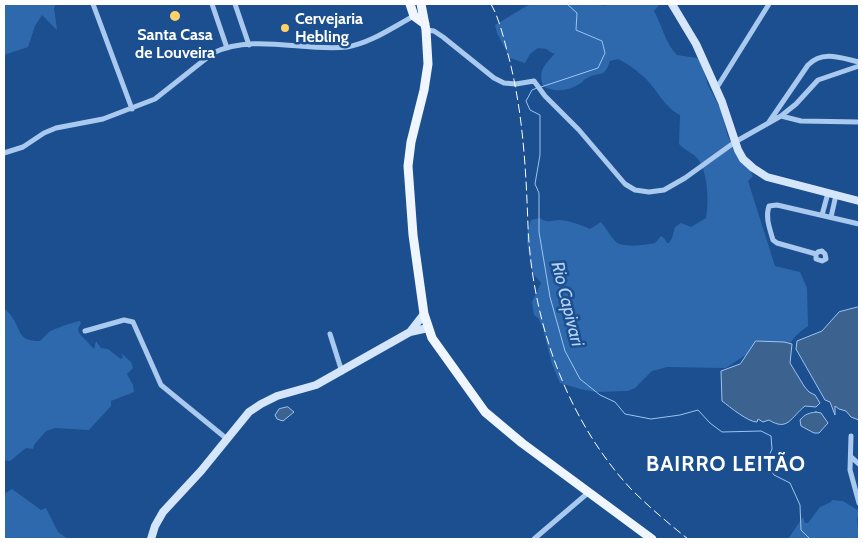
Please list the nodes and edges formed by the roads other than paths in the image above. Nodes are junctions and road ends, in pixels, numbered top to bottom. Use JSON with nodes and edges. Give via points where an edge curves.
{"nodes":[{"id":1,"x":93,"y":4,"type":"edge"},
{"id":2,"x":212,"y":4,"type":"edge"},
{"id":3,"x":235,"y":4,"type":"edge"},
{"id":4,"x":410,"y":4,"type":"edge"},
{"id":5,"x":672,"y":4,"type":"edge"},
{"id":6,"x":769,"y":4,"type":"edge"},
{"id":7,"x":422,"y":7,"type":"edge"},
{"id":8,"x":414,"y":16,"type":"junction"},
{"id":9,"x":426,"y":27,"type":"junction"},
{"id":10,"x":249,"y":45,"type":"junction"},
{"id":11,"x":227,"y":48,"type":"junction"},
{"id":12,"x":859,"y":62,"type":"edge"},
{"id":13,"x":859,"y":66,"type":"edge"},
{"id":14,"x":716,"y":88,"type":"junction"},
{"id":15,"x":132,"y":109,"type":"junction"},
{"id":16,"x":781,"y":116,"type":"junction"},
{"id":17,"x":859,"y":122,"type":"edge"},
{"id":18,"x":767,"y":125,"type":"junction"},
{"id":19,"x":736,"y":142,"type":"junction"},
{"id":20,"x":4,"y":153,"type":"edge"},
{"id":21,"x":832,"y":194,"type":"junction"},
{"id":22,"x":859,"y":200,"type":"edge"},
{"id":23,"x":822,"y":215,"type":"junction"},
{"id":24,"x":831,"y":217,"type":"junction"},
{"id":25,"x":859,"y":224,"type":"edge"},
{"id":26,"x":816,"y":254,"type":"dead end"},
{"id":27,"x":424,"y":314,"type":"junction"},
{"id":28,"x":428,"y":328,"type":"junction"},
{"id":29,"x":85,"y":332,"type":"dead end"},
{"id":30,"x":410,"y":332,"type":"junction"},
{"id":31,"x":330,"y":334,"type":"dead end"},
{"id":32,"x":342,"y":372,"type":"junction"},
{"id":33,"x":851,"y":436,"type":"dead end"},
{"id":34,"x":227,"y":439,"type":"junction"},
{"id":35,"x":851,"y":457,"type":"junction"},
{"id":36,"x":859,"y":464,"type":"edge"},
{"id":37,"x":589,"y":492,"type":"junction"},
{"id":38,"x":859,"y":503,"type":"edge"},
{"id":39,"x":151,"y":539,"type":"edge"},
{"id":40,"x":534,"y":539,"type":"edge"},
{"id":41,"x":652,"y":539,"type":"edge"}],
"edges":[{"from":1,"to":15,"type":"street"},
{"from":2,"to":11,"type":"street"},
{"from":3,"to":10,"type":"street"},
{"from":4,"to":8,"type":"main road"},
{"from":5,"to":14,"type":"main road","via":[[696,44]]},
{"from":6,"to":14,"type":"street"},
{"from":7,"to":8,"type":"main road"},
{"from":7,"to":9,"type":"main road"},
{"from":8,"to":9,"type":"main road"},
{"from":8,"to":10,"type":"street","via":[[356,45]]},
{"from":9,"to":19,"type":"street","via":[[464,52],[494,78],[504,83],[537,83],[625,184],[635,190],[664,190]]},
{"from":9,"to":27,"type":"main road","via":[[428,64],[408,166],[412,235]]},
{"from":10,"to":11,"type":"street"},
{"from":11,"to":15,"type":"street","via":[[213,53],[155,99]]},
{"from":12,"to":18,"type":"street","via":[[826,56],[813,59]]},
{"from":13,"to":16,"type":"street","via":[[818,80]]},
{"from":14,"to":19,"type":"main road"},
{"from":15,"to":20,"type":"street","via":[[103,119],[56,128]]},
{"from":16,"to":17,"type":"street"},
{"from":16,"to":18,"type":"street"},
{"from":18,"to":19,"type":"street"},
{"from":19,"to":21,"type":"main road","via":[[744,159],[767,177]]},
{"from":21,"to":22,"type":"main road"},
{"from":21,"to":23,"type":"street"},
{"from":21,"to":24,"type":"street"},
{"from":23,"to":24,"type":"street"},
{"from":23,"to":26,"type":"street","via":[[773,205],[767,212],[775,242]]},
{"from":24,"to":25,"type":"street"},
{"from":27,"to":28,"type":"main road"},
{"from":27,"to":30,"type":"main road"},
{"from":28,"to":30,"type":"main road"},
{"from":28,"to":37,"type":"main road","via":[[440,352],[486,412]]},
{"from":29,"to":34,"type":"street","via":[[124,320],[133,322],[161,385]]},
{"from":30,"to":32,"type":"main road"},
{"from":31,"to":32,"type":"street"},
{"from":32,"to":34,"type":"main road","via":[[316,385],[261,404],[249,412]]},
{"from":33,"to":35,"type":"street"},
{"from":34,"to":39,"type":"main road","via":[[162,512]]},
{"from":35,"to":36,"type":"street"},
{"from":35,"to":38,"type":"street","via":[[850,470]]},
{"from":37,"to":40,"type":"street"},
{"from":37,"to":41,"type":"main road"}]}
